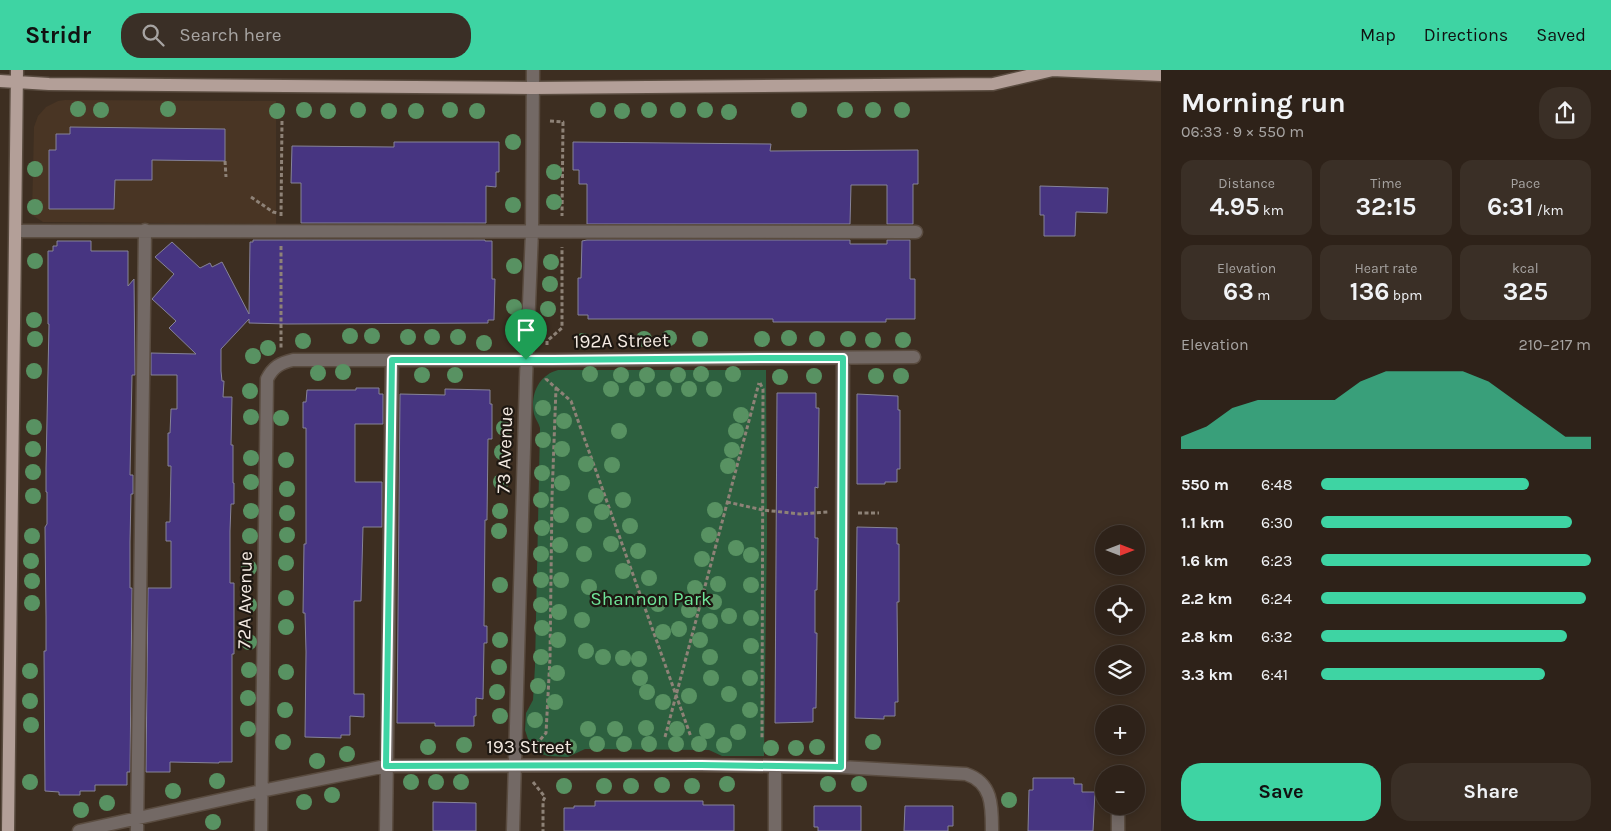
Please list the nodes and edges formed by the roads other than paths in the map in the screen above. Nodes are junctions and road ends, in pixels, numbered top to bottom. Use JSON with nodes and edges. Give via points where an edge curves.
{"nodes":[{"id":1,"x":533,"y":70,"type":"edge"},
{"id":2,"x":1052,"y":70,"type":"edge"},
{"id":3,"x":1161,"y":74,"type":"edge"},
{"id":4,"x":18,"y":76,"type":"edge"},
{"id":5,"x":0,"y":81,"type":"edge"},
{"id":6,"x":533,"y":88,"type":"junction"},
{"id":7,"x":145,"y":230,"type":"junction"},
{"id":8,"x":17,"y":231,"type":"junction"},
{"id":9,"x":532,"y":232,"type":"junction"},
{"id":10,"x":916,"y":232,"type":"dead end"},
{"id":11,"x":843,"y":358,"type":"junction"},
{"id":12,"x":914,"y":358,"type":"dead end"},
{"id":13,"x":392,"y":360,"type":"junction"},
{"id":14,"x":526,"y":360,"type":"junction"},
{"id":15,"x":271,"y":371,"type":"joint"},
{"id":16,"x":514,"y":765,"type":"junction"},
{"id":17,"x":386,"y":766,"type":"junction"},
{"id":18,"x":775,"y":766,"type":"junction"},
{"id":19,"x":841,"y":767,"type":"junction"},
{"id":20,"x":261,"y":790,"type":"junction"},
{"id":21,"x":1118,"y":815,"type":"edge"},
{"id":22,"x":137,"y":825,"type":"edge"},
{"id":23,"x":8,"y":831,"type":"edge"},
{"id":24,"x":79,"y":831,"type":"edge"},
{"id":25,"x":261,"y":831,"type":"edge"},
{"id":26,"x":386,"y":831,"type":"edge"},
{"id":27,"x":513,"y":831,"type":"edge"},
{"id":28,"x":775,"y":831,"type":"edge"},
{"id":29,"x":992,"y":831,"type":"edge"},
{"id":30,"x":1118,"y":831,"type":"edge"}],
"edges":[{"from":1,"to":6,"type":"street","name":"73 Avenue"},
{"from":2,"to":3,"type":"main road"},
{"from":2,"to":6,"type":"main road","via":[[993,84]]},
{"from":4,"to":5,"type":"main road"},
{"from":4,"to":6,"type":"main road","via":[[58,84]]},
{"from":4,"to":8,"type":"main road"},
{"from":6,"to":9,"type":"street","name":"73 Avenue"},
{"from":7,"to":8,"type":"street"},
{"from":7,"to":9,"type":"street"},
{"from":7,"to":22,"type":"street"},
{"from":8,"to":23,"type":"main road"},
{"from":9,"to":10,"type":"street"},
{"from":9,"to":14,"type":"street","name":"73 Avenue"},
{"from":11,"to":12,"type":"street","name":"192A Street"},
{"from":11,"to":14,"type":"street","name":"192A Street"},
{"from":11,"to":19,"type":"street"},
{"from":13,"to":14,"type":"street","name":"192A Street"},
{"from":13,"to":15,"type":"street","name":"192A Street","via":[[292,360],[276,365]]},
{"from":13,"to":17,"type":"street"},
{"from":14,"to":16,"type":"street","name":"73 Avenue"},
{"from":15,"to":20,"type":"street","name":"72A Avenue","via":[[267,379]]},
{"from":16,"to":17,"type":"street","name":"193 Street"},
{"from":16,"to":18,"type":"street","name":"193 Street"},
{"from":16,"to":27,"type":"street","name":"73 Avenue"},
{"from":17,"to":20,"type":"street","name":"193 Street"},
{"from":17,"to":26,"type":"street"},
{"from":18,"to":19,"type":"street","name":"193 Street"},
{"from":18,"to":28,"type":"street"},
{"from":19,"to":29,"type":"street","name":"193 Street","via":[[966,774],[983,783],[992,808]]},
{"from":20,"to":22,"type":"street","name":"193 Street"},
{"from":20,"to":25,"type":"street","name":"72A Avenue"},
{"from":21,"to":30,"type":"street"},
{"from":22,"to":24,"type":"street","name":"193 Street"}]}
